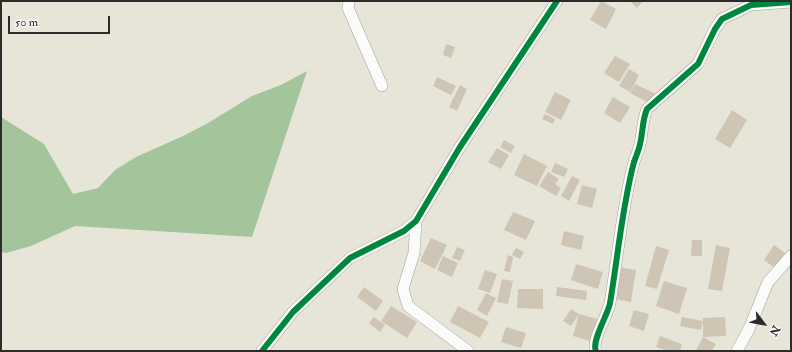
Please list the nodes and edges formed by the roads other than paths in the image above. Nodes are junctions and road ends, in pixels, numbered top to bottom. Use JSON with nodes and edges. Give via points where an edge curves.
{"nodes":[{"id":1,"x":349,"y":1,"type":"edge"},
{"id":2,"x":557,"y":1,"type":"edge"},
{"id":3,"x":791,"y":2,"type":"edge"},
{"id":4,"x":382,"y":86,"type":"dead end"},
{"id":5,"x":416,"y":221,"type":"junction"},
{"id":6,"x":791,"y":256,"type":"edge"},
{"id":7,"x":262,"y":351,"type":"edge"},
{"id":8,"x":468,"y":351,"type":"edge"},
{"id":9,"x":596,"y":351,"type":"edge"},
{"id":10,"x":737,"y":351,"type":"edge"}],
"edges":[{"from":1,"to":4,"type":"street","via":[[348,8]]},
{"from":2,"to":5,"type":"street","via":[[460,147]]},
{"from":3,"to":9,"type":"street","via":[[751,5],[722,19],[698,64],[647,109],[624,211],[608,313],[595,340]]},
{"from":5,"to":7,"type":"street","via":[[404,231],[350,258],[293,312]]},
{"from":5,"to":8,"type":"street","via":[[414,253],[403,289],[408,306]]},
{"from":6,"to":10,"type":"street","via":[[768,282]]}]}
